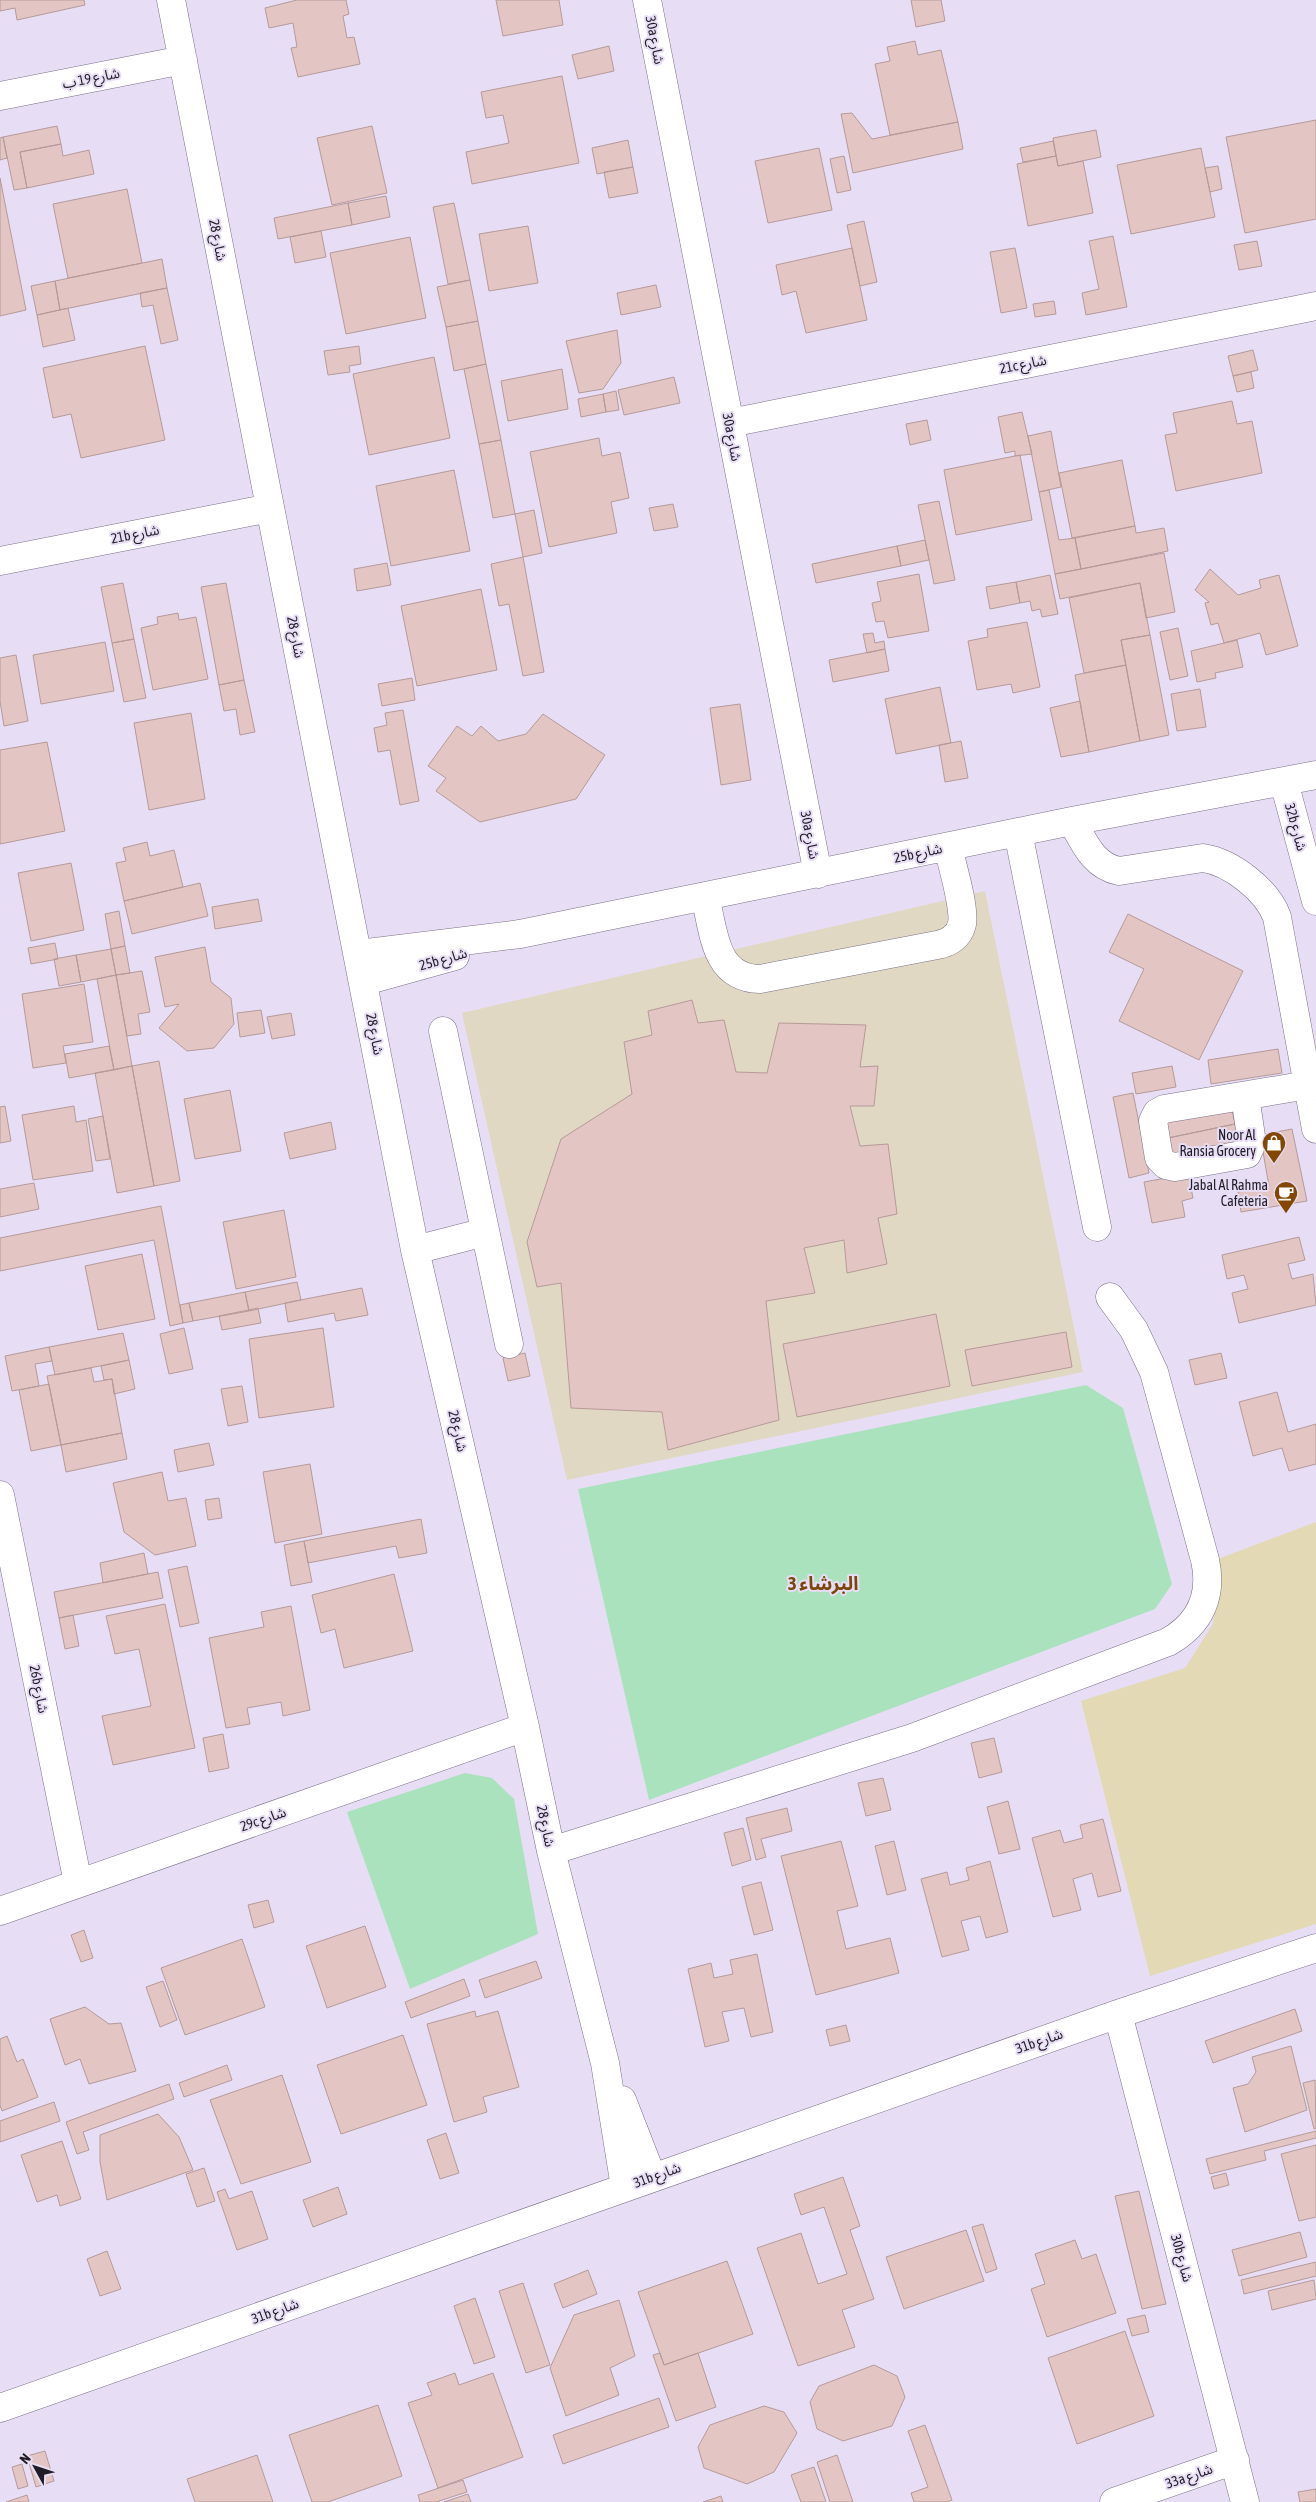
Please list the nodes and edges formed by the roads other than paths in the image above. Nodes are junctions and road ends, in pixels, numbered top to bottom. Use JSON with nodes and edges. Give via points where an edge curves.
{"nodes":[{"id":1,"x":171,"y":0,"type":"edge"},
{"id":2,"x":647,"y":0,"type":"edge"},
{"id":3,"x":183,"y":60,"type":"junction"},
{"id":4,"x":0,"y":96,"type":"edge"},
{"id":5,"x":1316,"y":306,"type":"edge"},
{"id":6,"x":730,"y":423,"type":"junction"},
{"id":7,"x":270,"y":508,"type":"junction"},
{"id":8,"x":0,"y":561,"type":"edge"},
{"id":9,"x":1316,"y":775,"type":"edge"},
{"id":10,"x":1284,"y":782,"type":"junction"},
{"id":11,"x":1072,"y":821,"type":"junction"},
{"id":12,"x":1018,"y":832,"type":"junction"},
{"id":13,"x":948,"y":847,"type":"junction"},
{"id":14,"x":818,"y":874,"type":"junction"},
{"id":15,"x":705,"y":896,"type":"junction"},
{"id":16,"x":1316,"y":901,"type":"edge"},
{"id":17,"x":520,"y":934,"type":"junction"},
{"id":18,"x":359,"y":954,"type":"junction"},
{"id":19,"x":365,"y":981,"type":"junction"},
{"id":20,"x":443,"y":1031,"type":"dead end"},
{"id":21,"x":1308,"y":1086,"type":"junction"},
{"id":22,"x":1245,"y":1096,"type":"dead end"},
{"id":23,"x":1316,"y":1129,"type":"edge"},
{"id":24,"x":1097,"y":1227,"type":"dead end"},
{"id":25,"x":485,"y":1232,"type":"junction"},
{"id":26,"x":416,"y":1250,"type":"junction"},
{"id":27,"x":1110,"y":1297,"type":"dead end"},
{"id":28,"x":509,"y":1344,"type":"dead end"},
{"id":29,"x":0,"y":1495,"type":"edge"},
{"id":30,"x":525,"y":1727,"type":"junction"},
{"id":31,"x":551,"y":1851,"type":"junction"},
{"id":32,"x":78,"y":1883,"type":"junction"},
{"id":33,"x":0,"y":1910,"type":"edge"},
{"id":34,"x":1316,"y":1948,"type":"edge"},
{"id":35,"x":1118,"y":2014,"type":"junction"},
{"id":36,"x":605,"y":2063,"type":"junction"},
{"id":37,"x":652,"y":2177,"type":"junction"},
{"id":38,"x":625,"y":2187,"type":"junction"},
{"id":39,"x":0,"y":2408,"type":"edge"},
{"id":40,"x":1234,"y":2460,"type":"junction"},
{"id":41,"x":1114,"y":2502,"type":"edge"},
{"id":42,"x":1246,"y":2502,"type":"edge"}],
"edges":[{"from":1,"to":3,"type":"street","name":"شارع 28"},
{"from":2,"to":6,"type":"street","name":"30a شارع"},
{"from":3,"to":4,"type":"street","name":"شارع 19 ب"},
{"from":3,"to":7,"type":"street","name":"شارع 28"},
{"from":5,"to":6,"type":"street","name":"21c شارع"},
{"from":6,"to":14,"type":"street","name":"30a شارع"},
{"from":7,"to":8,"type":"street","name":"21b شارع"},
{"from":7,"to":18,"type":"street","name":"شارع 28"},
{"from":9,"to":10,"type":"street","name":"25b شارع"},
{"from":10,"to":11,"type":"street","name":"25b شارع"},
{"from":10,"to":16,"type":"street","name":"32b شارع"},
{"from":11,"to":12,"type":"street","name":"25b شارع"},
{"from":11,"to":21,"type":"street","via":[[1097,862],[1111,870],[1202,858],[1222,863],[1264,894],[1276,917]]},
{"from":12,"to":13,"type":"street","name":"25b شارع"},
{"from":12,"to":24,"type":"street"},
{"from":13,"to":14,"type":"street","name":"25b شارع"},
{"from":13,"to":15,"type":"street","via":[[962,925],[950,941],[937,946],[760,979],[744,977],[729,969],[720,956]]},
{"from":14,"to":15,"type":"street","name":"25b شارع"},
{"from":15,"to":17,"type":"street","name":"25b شارع"},
{"from":17,"to":18,"type":"street","name":"25b شارع"},
{"from":17,"to":19,"type":"street","name":"25b شارع"},
{"from":18,"to":19,"type":"street","name":"شارع 28"},
{"from":19,"to":26,"type":"street","name":"شارع 28"},
{"from":20,"to":25,"type":"street"},
{"from":21,"to":22,"type":"street"},
{"from":21,"to":23,"type":"street"},
{"from":25,"to":26,"type":"street"},
{"from":25,"to":28,"type":"street"},
{"from":26,"to":30,"type":"street","name":"شارع 28"},
{"from":27,"to":31,"type":"street","via":[[1134,1330],[1154,1372],[1205,1560],[1207,1595],[1200,1615],[1191,1626],[1168,1642],[912,1738]]},
{"from":29,"to":32,"type":"street","name":"26b شارع"},
{"from":30,"to":31,"type":"street","name":"شارع 28"},
{"from":30,"to":32,"type":"street","name":"29c شارع"},
{"from":31,"to":36,"type":"street","name":"شارع 28"},
{"from":32,"to":33,"type":"street","name":"29c شارع"},
{"from":34,"to":35,"type":"street","name":"31b شارع"},
{"from":35,"to":37,"type":"street","name":"31b شارع"},
{"from":35,"to":40,"type":"street","name":"30b شارع"},
{"from":36,"to":37,"type":"street","name":"شارع 28"},
{"from":36,"to":38,"type":"street","name":"شارع 28"},
{"from":37,"to":38,"type":"street","name":"31b شارع"},
{"from":38,"to":39,"type":"street","name":"31b شارع"},
{"from":40,"to":41,"type":"street","name":"33a شارع"},
{"from":40,"to":42,"type":"street","name":"30b شارع"}]}
